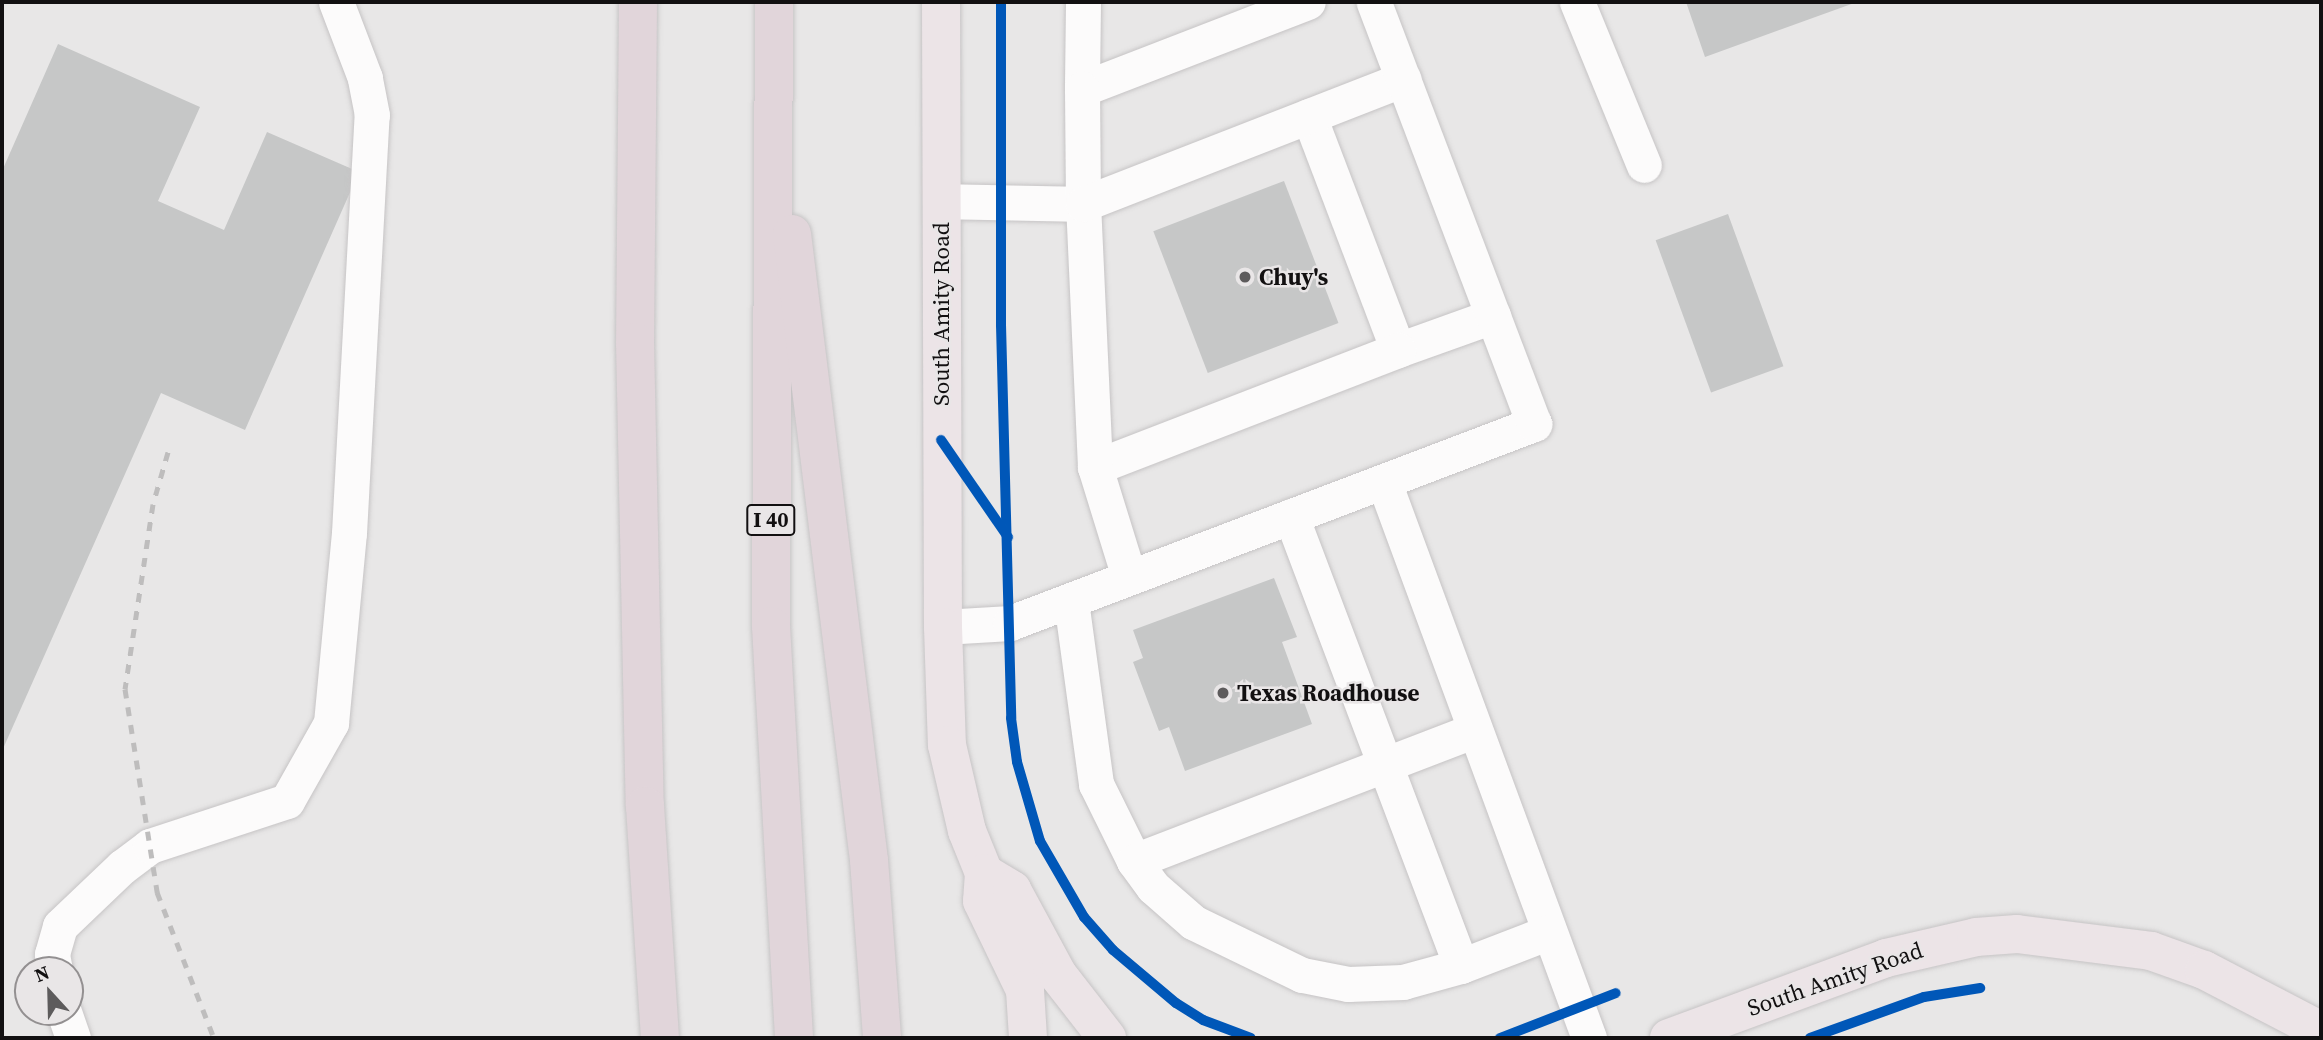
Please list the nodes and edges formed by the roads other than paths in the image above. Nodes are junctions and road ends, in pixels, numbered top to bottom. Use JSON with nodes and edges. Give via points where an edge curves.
{"nodes":[{"id":1,"x":336,"y":2,"type":"edge"},
{"id":2,"x":638,"y":2,"type":"edge"},
{"id":3,"x":774,"y":2,"type":"edge"},
{"id":4,"x":941,"y":2,"type":"edge"},
{"id":5,"x":1083,"y":2,"type":"edge"},
{"id":6,"x":1308,"y":2,"type":"edge"},
{"id":7,"x":1374,"y":2,"type":"edge"},
{"id":8,"x":1577,"y":2,"type":"edge"},
{"id":9,"x":1241,"y":14,"type":"edge"},
{"id":10,"x":772,"y":73,"type":"junction"},
{"id":11,"x":1403,"y":79,"type":"junction"},
{"id":12,"x":1082,"y":89,"type":"junction"},
{"id":13,"x":1310,"y":116,"type":"junction"},
{"id":14,"x":1644,"y":165,"type":"dead end"},
{"id":15,"x":941,"y":201,"type":"junction"},
{"id":16,"x":1083,"y":204,"type":"junction"},
{"id":17,"x":1493,"y":316,"type":"junction"},
{"id":18,"x":1398,"y":350,"type":"junction"},
{"id":19,"x":1095,"y":467,"type":"junction"},
{"id":20,"x":1384,"y":482,"type":"junction"},
{"id":21,"x":1291,"y":516,"type":"junction"},
{"id":22,"x":1129,"y":577,"type":"junction"},
{"id":23,"x":1072,"y":601,"type":"junction"},
{"id":24,"x":943,"y":627,"type":"junction"},
{"id":25,"x":1475,"y":730,"type":"junction"},
{"id":26,"x":1385,"y":765,"type":"junction"},
{"id":27,"x":1134,"y":861,"type":"junction"},
{"id":28,"x":984,"y":873,"type":"junction"},
{"id":29,"x":1549,"y":932,"type":"junction"},
{"id":30,"x":52,"y":956,"type":"edge"},
{"id":31,"x":1461,"y":966,"type":"junction"},
{"id":32,"x":2321,"y":1031,"type":"edge"},
{"id":33,"x":660,"y":1038,"type":"edge"},
{"id":34,"x":794,"y":1038,"type":"edge"},
{"id":35,"x":882,"y":1038,"type":"edge"},
{"id":36,"x":1028,"y":1038,"type":"edge"},
{"id":37,"x":1107,"y":1038,"type":"edge"},
{"id":38,"x":1588,"y":1038,"type":"edge"},
{"id":39,"x":1669,"y":1038,"type":"edge"}],
"edges":[{"from":1,"to":30,"type":"lane","via":[[365,78],[372,115],[349,533],[331,723],[287,801],[150,846],[60,926]]},
{"from":2,"to":33,"type":"highway","via":[[635,342],[645,806]]},
{"from":3,"to":10,"type":"highway","number":"I 40"},
{"from":4,"to":15,"type":"main road","name":"South Amity Road"},
{"from":5,"to":12,"type":"lane"},
{"from":6,"to":9,"type":"lane"},
{"from":7,"to":11,"type":"lane"},
{"from":8,"to":14,"type":"lane","via":[[1592,28]]},
{"from":9,"to":12,"type":"lane"},
{"from":10,"to":34,"type":"highway","number":"I 40","via":[[771,626]]},
{"from":10,"to":35,"type":"highway","via":[[869,860]]},
{"from":11,"to":13,"type":"lane"},
{"from":11,"to":17,"type":"lane"},
{"from":12,"to":16,"type":"lane"},
{"from":13,"to":16,"type":"lane"},
{"from":13,"to":18,"type":"lane"},
{"from":15,"to":16,"type":"lane"},
{"from":15,"to":24,"type":"main road","name":"South Amity Road"},
{"from":16,"to":19,"type":"lane"},
{"from":17,"to":18,"type":"lane"},
{"from":17,"to":20,"type":"lane","via":[[1534,424]]},
{"from":18,"to":19,"type":"lane"},
{"from":19,"to":22,"type":"lane"},
{"from":20,"to":21,"type":"lane"},
{"from":20,"to":25,"type":"lane"},
{"from":21,"to":22,"type":"lane"},
{"from":21,"to":26,"type":"lane"},
{"from":22,"to":23,"type":"lane"},
{"from":23,"to":24,"type":"lane","via":[[1010,623]]},
{"from":23,"to":27,"type":"lane","via":[[1096,784]]},
{"from":24,"to":28,"type":"main road","name":"South Amity Road","via":[[947,745],[967,831]]},
{"from":25,"to":26,"type":"lane"},
{"from":25,"to":29,"type":"lane"},
{"from":26,"to":27,"type":"lane"},
{"from":26,"to":31,"type":"lane"},
{"from":27,"to":31,"type":"lane","via":[[1153,887],[1193,922],[1302,975],[1348,984],[1403,982]]},
{"from":28,"to":36,"type":"main road","name":"South Amity Road","via":[[982,901],[1025,990]]},
{"from":28,"to":37,"type":"main road","via":[[1012,890],[1058,975]]},
{"from":29,"to":31,"type":"lane"},
{"from":29,"to":38,"type":"lane"},
{"from":32,"to":39,"type":"main road","name":"South Amity Road","via":[[2204,970],[2151,951],[2017,934],[1976,937],[1886,958]]}]}
